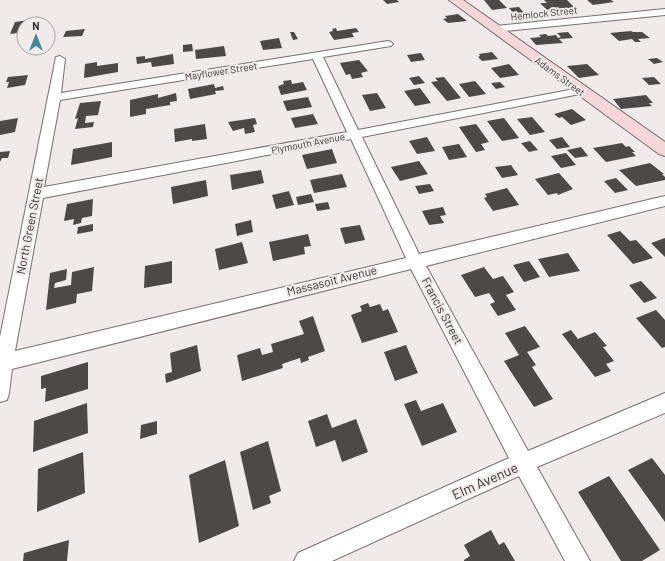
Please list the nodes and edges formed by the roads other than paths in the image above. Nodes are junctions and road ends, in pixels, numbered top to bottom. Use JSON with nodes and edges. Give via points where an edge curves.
{"nodes":[{"id":1,"x":455,"y":0,"type":"edge"},
{"id":2,"x":665,"y":12,"type":"edge"},
{"id":3,"x":496,"y":29,"type":"junction"},
{"id":4,"x":388,"y":44,"type":"dead end"},
{"id":5,"x":317,"y":56,"type":"junction"},
{"id":6,"x":60,"y":59,"type":"dead end"},
{"id":7,"x":580,"y":91,"type":"junction"},
{"id":8,"x":55,"y":97,"type":"junction"},
{"id":9,"x":354,"y":133,"type":"junction"},
{"id":10,"x":665,"y":150,"type":"edge"},
{"id":11,"x":36,"y":194,"type":"junction"},
{"id":12,"x":665,"y":201,"type":"edge"},
{"id":13,"x":414,"y":261,"type":"junction"},
{"id":14,"x":2,"y":362,"type":"edge"},
{"id":15,"x":0,"y":392,"type":"edge"},
{"id":16,"x":665,"y":403,"type":"edge"},
{"id":17,"x":523,"y":463,"type":"junction"},
{"id":18,"x":306,"y":561,"type":"edge"},
{"id":19,"x":578,"y":561,"type":"edge"}],
"edges":[{"from":1,"to":3,"type":"main road","name":"Adams Street"},
{"from":2,"to":3,"type":"street","name":"Hemlock Street"},
{"from":3,"to":7,"type":"main road","name":"Adams Street"},
{"from":4,"to":5,"type":"street","name":"Mayflower Street"},
{"from":5,"to":8,"type":"street","name":"Mayflower Street"},
{"from":5,"to":9,"type":"street","name":"Francis Street"},
{"from":6,"to":8,"type":"street","name":"North Green Street"},
{"from":7,"to":9,"type":"street","name":"Plymouth Avenue"},
{"from":7,"to":10,"type":"main road","name":"Adams Street"},
{"from":8,"to":11,"type":"street","name":"North Green Street"},
{"from":9,"to":11,"type":"street","name":"Plymouth Avenue"},
{"from":9,"to":13,"type":"street","name":"Francis Street"},
{"from":11,"to":14,"type":"street","name":"North Green Street"},
{"from":12,"to":13,"type":"street","name":"Massasoit Avenue"},
{"from":13,"to":14,"type":"street","name":"Massasoit Avenue"},
{"from":13,"to":17,"type":"street","name":"Francis Street"},
{"from":14,"to":15,"type":"street","name":"North Green Street"},
{"from":16,"to":17,"type":"street","name":"Elm Avenue"},
{"from":17,"to":18,"type":"street","name":"Elm Avenue"},
{"from":17,"to":19,"type":"street","name":"Francis Street"}]}
